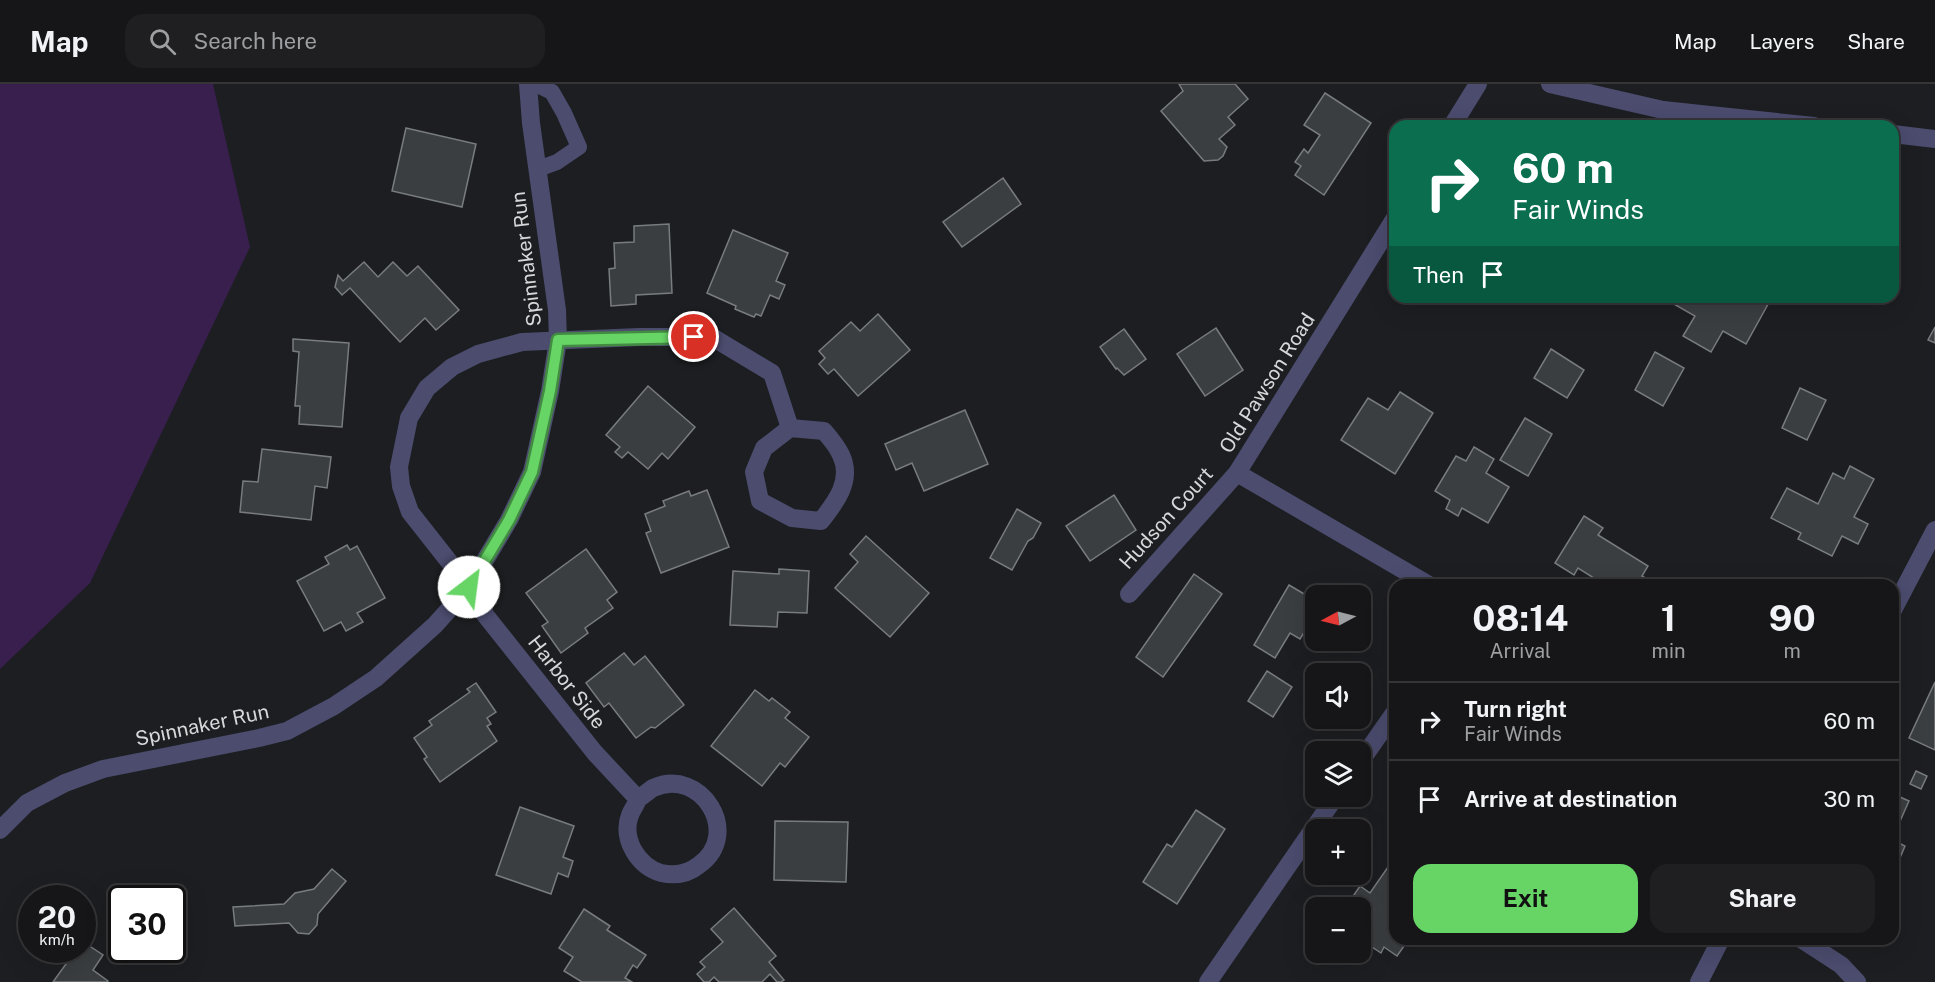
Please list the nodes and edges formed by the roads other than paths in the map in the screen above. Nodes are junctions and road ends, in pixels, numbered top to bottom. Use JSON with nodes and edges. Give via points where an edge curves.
{"nodes":[{"id":1,"x":528,"y":84,"type":"edge"},
{"id":2,"x":536,"y":84,"type":"edge"},
{"id":3,"x":1479,"y":84,"type":"edge"},
{"id":4,"x":1550,"y":84,"type":"edge"},
{"id":5,"x":1456,"y":120,"type":"edge"},
{"id":6,"x":1757,"y":120,"type":"edge"},
{"id":7,"x":1899,"y":135,"type":"edge"},
{"id":8,"x":1935,"y":139,"type":"edge"},
{"id":9,"x":538,"y":169,"type":"junction"},
{"id":10,"x":1389,"y":228,"type":"edge"},
{"id":11,"x":558,"y":340,"type":"junction"},
{"id":12,"x":790,"y":428,"type":"junction"},
{"id":13,"x":1237,"y":473,"type":"junction"},
{"id":14,"x":1935,"y":530,"type":"edge"},
{"id":15,"x":1419,"y":579,"type":"edge"},
{"id":16,"x":469,"y":587,"type":"junction"},
{"id":17,"x":1129,"y":594,"type":"dead end"},
{"id":18,"x":1899,"y":599,"type":"edge"},
{"id":19,"x":1389,"y":721,"type":"edge"},
{"id":20,"x":1371,"y":746,"type":"edge"},
{"id":21,"x":639,"y":799,"type":"junction"},
{"id":22,"x":1328,"y":807,"type":"edge"},
{"id":23,"x":0,"y":830,"type":"edge"},
{"id":24,"x":1718,"y":945,"type":"edge"},
{"id":25,"x":1811,"y":945,"type":"edge"},
{"id":26,"x":1208,"y":982,"type":"edge"},
{"id":27,"x":1699,"y":982,"type":"edge"},
{"id":28,"x":1857,"y":982,"type":"edge"}],
"edges":[{"from":1,"to":9,"type":"street","name":"Spinnaker Run"},
{"from":2,"to":9,"type":"lane","via":[[552,92],[579,147]]},
{"from":3,"to":5,"type":"street"},
{"from":4,"to":6,"type":"street","via":[[1663,110]]},
{"from":7,"to":8,"type":"street"},
{"from":9,"to":11,"type":"street","name":"Spinnaker Run"},
{"from":10,"to":13,"type":"street","name":"Old Pawson Road"},
{"from":11,"to":12,"type":"street","name":"Harbor Side","via":[[712,337],[772,373]]},
{"from":11,"to":16,"type":"street","name":"Spinnaker Run","via":[[532,472]]},
{"from":11,"to":16,"type":"street","name":"Harbor Side","via":[[522,342],[478,354],[427,388],[410,418],[399,466],[410,512]]},
{"from":12,"to":12,"type":"street","via":[[824,431],[842,456],[846,479],[837,502],[821,521],[792,518],[760,501],[754,472],[764,448]]},
{"from":13,"to":15,"type":"street","name":"Old Pawson Road"},
{"from":13,"to":17,"type":"street","name":"Hudson Court"},
{"from":14,"to":18,"type":"street"},
{"from":16,"to":21,"type":"street","name":"Harbor Side","via":[[486,616],[588,744]]},
{"from":16,"to":23,"type":"street","name":"Spinnaker Run","via":[[435,625],[376,678],[287,731],[103,769],[64,783],[27,803]]},
{"from":19,"to":20,"type":"street"},
{"from":21,"to":21,"type":"street","via":[[629,817],[628,837],[636,856],[651,870],[670,875],[690,872],[707,860],[716,842],[718,822],[704,797],[689,787],[671,784],[653,788]]},
{"from":22,"to":26,"type":"street"},
{"from":24,"to":27,"type":"street"},
{"from":25,"to":28,"type":"street","via":[[1841,965]]}]}
